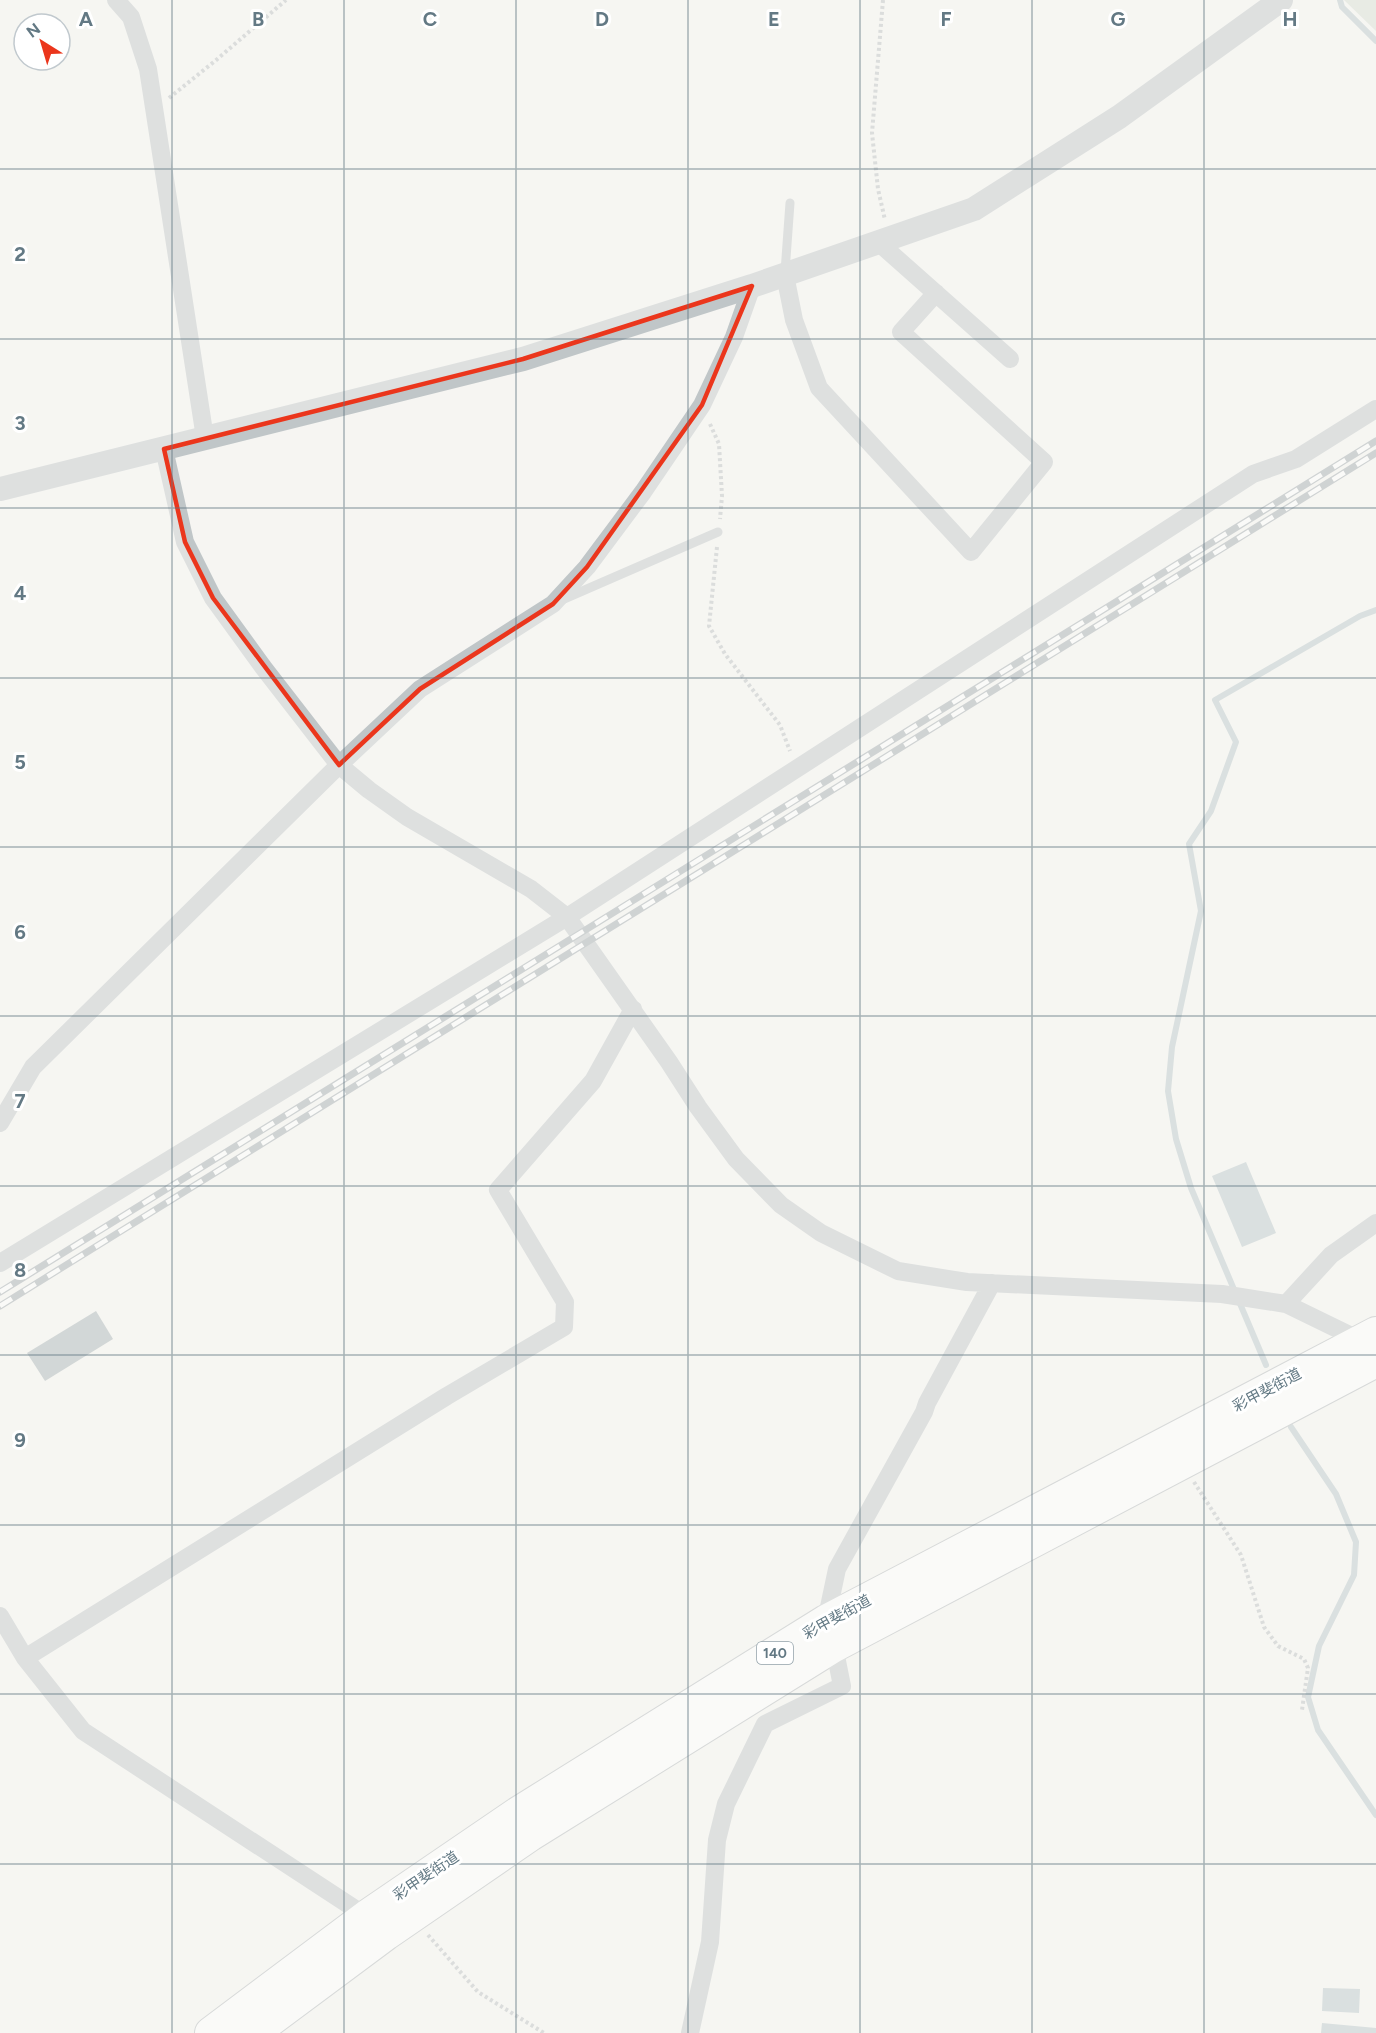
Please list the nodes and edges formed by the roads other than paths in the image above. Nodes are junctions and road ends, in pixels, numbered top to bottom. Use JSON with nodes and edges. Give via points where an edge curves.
{"nodes":[{"id":1,"x":116,"y":0,"type":"edge"},
{"id":2,"x":1281,"y":0,"type":"edge"},
{"id":3,"x":790,"y":202,"type":"dead end"},
{"id":4,"x":883,"y":240,"type":"junction"},
{"id":5,"x":785,"y":275,"type":"junction"},
{"id":6,"x":752,"y":286,"type":"junction"},
{"id":7,"x":936,"y":293,"type":"junction"},
{"id":8,"x":1010,"y":359,"type":"dead end"},
{"id":9,"x":1376,"y":409,"type":"edge"},
{"id":10,"x":205,"y":438,"type":"junction"},
{"id":11,"x":164,"y":450,"type":"junction"},
{"id":12,"x":0,"y":489,"type":"edge"},
{"id":13,"x":718,"y":532,"type":"road end"},
{"id":14,"x":553,"y":604,"type":"junction"},
{"id":15,"x":339,"y":765,"type":"junction"},
{"id":16,"x":567,"y":917,"type":"junction"},
{"id":17,"x":633,"y":1009,"type":"junction"},
{"id":18,"x":0,"y":1123,"type":"edge"},
{"id":19,"x":1376,"y":1223,"type":"edge"},
{"id":20,"x":0,"y":1263,"type":"edge"},
{"id":21,"x":992,"y":1283,"type":"junction"},
{"id":22,"x":1286,"y":1304,"type":"junction"},
{"id":23,"x":1372,"y":1346,"type":"edge"},
{"id":24,"x":0,"y":1616,"type":"edge"},
{"id":25,"x":830,"y":1634,"type":"junction"},
{"id":26,"x":25,"y":1658,"type":"junction"},
{"id":27,"x":377,"y":1925,"type":"junction"},
{"id":28,"x":211,"y":2033,"type":"edge"},
{"id":29,"x":253,"y":2033,"type":"edge"},
{"id":30,"x":690,"y":2033,"type":"edge"}],
"edges":[{"from":1,"to":10,"type":"street","via":[[131,17],[148,69]]},
{"from":2,"to":4,"type":"street","via":[[1119,117],[974,209]]},
{"from":3,"to":5,"type":"lane"},
{"from":4,"to":5,"type":"street"},
{"from":4,"to":7,"type":"street"},
{"from":5,"to":6,"type":"street"},
{"from":5,"to":7,"type":"street","via":[[794,320],[819,388],[971,552],[1044,462],[901,332]]},
{"from":6,"to":10,"type":"street","via":[[523,359]]},
{"from":6,"to":14,"type":"street","via":[[734,337],[702,405],[587,567]]},
{"from":7,"to":8,"type":"street"},
{"from":9,"to":16,"type":"street","via":[[1296,459],[1253,474]]},
{"from":10,"to":11,"type":"street"},
{"from":11,"to":12,"type":"street"},
{"from":11,"to":15,"type":"street","via":[[185,542],[213,598]]},
{"from":13,"to":14,"type":"lane"},
{"from":14,"to":15,"type":"street","via":[[420,689]]},
{"from":15,"to":16,"type":"street","via":[[408,817],[531,889]]},
{"from":15,"to":18,"type":"street","via":[[33,1067]]},
{"from":16,"to":17,"type":"street"},
{"from":16,"to":20,"type":"street"},
{"from":17,"to":21,"type":"street","via":[[736,1159],[781,1204],[820,1233],[898,1271]]},
{"from":17,"to":26,"type":"street","via":[[593,1081],[498,1190],[566,1302],[564,1327]]},
{"from":19,"to":22,"type":"street","via":[[1331,1255]]},
{"from":21,"to":22,"type":"street","via":[[1222,1294]]},
{"from":21,"to":25,"type":"street","via":[[837,1569]]},
{"from":22,"to":23,"type":"street"},
{"from":23,"to":25,"type":"highway","name":"彩甲斐街道","number":"140"},
{"from":23,"to":25,"type":"highway","name":"彩甲斐街道","number":"140","via":[[1182,1464]]},
{"from":24,"to":26,"type":"street"},
{"from":25,"to":27,"type":"highway","name":"彩甲斐街道","number":"140","via":[[518,1813]]},
{"from":25,"to":27,"type":"highway","name":"彩甲斐街道","number":"140","via":[[412,1916]]},
{"from":25,"to":30,"type":"street","via":[[842,1686],[765,1724],[726,1804],[717,1839],[710,1942]]},
{"from":26,"to":27,"type":"street","via":[[83,1731]]},
{"from":27,"to":28,"type":"highway","name":"彩甲斐街道","number":"140"},
{"from":27,"to":29,"type":"highway","name":"彩甲斐街道","number":"140"}]}
